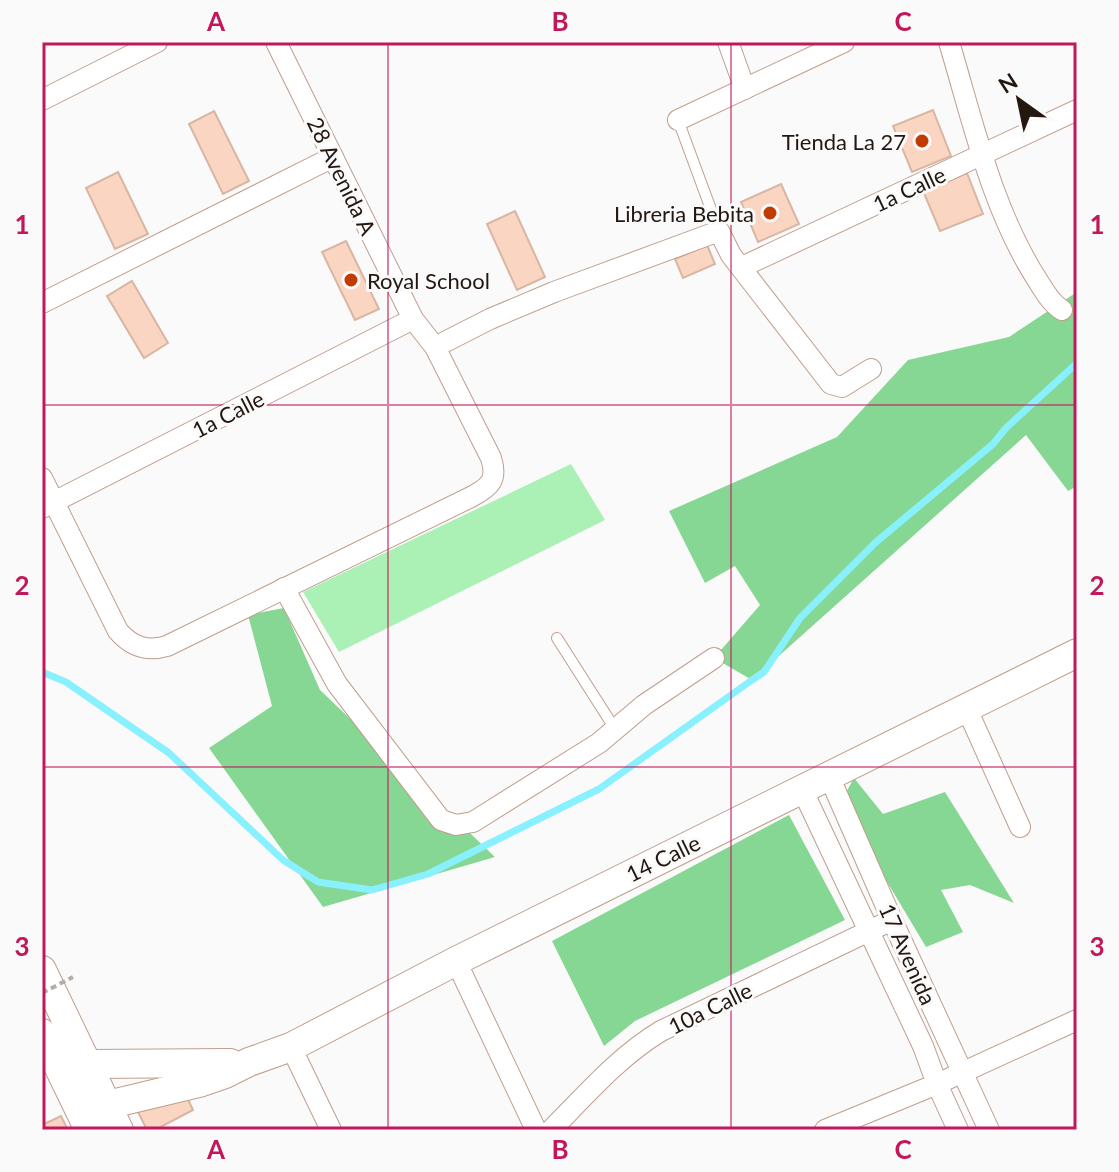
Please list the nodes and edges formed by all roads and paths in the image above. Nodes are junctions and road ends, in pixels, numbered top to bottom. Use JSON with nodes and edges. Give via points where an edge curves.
{"nodes":[{"id":1,"x":157,"y":42,"type":"edge"},
{"id":2,"x":276,"y":42,"type":"edge"},
{"id":3,"x":728,"y":42,"type":"edge"},
{"id":4,"x":844,"y":42,"type":"edge"},
{"id":5,"x":949,"y":42,"type":"edge"},
{"id":6,"x":745,"y":89,"type":"junction"},
{"id":7,"x":42,"y":100,"type":"edge"},
{"id":8,"x":1077,"y":110,"type":"edge"},
{"id":9,"x":678,"y":120,"type":"joint"},
{"id":10,"x":983,"y":154,"type":"junction"},
{"id":11,"x":333,"y":157,"type":"junction"},
{"id":12,"x":719,"y":231,"type":"junction"},
{"id":13,"x":742,"y":267,"type":"junction"},
{"id":14,"x":42,"y":303,"type":"edge"},
{"id":15,"x":1066,"y":310,"type":"dead end"},
{"id":16,"x":413,"y":319,"type":"junction"},
{"id":17,"x":435,"y":347,"type":"junction"},
{"id":18,"x":871,"y":369,"type":"dead end"},
{"id":19,"x":42,"y":478,"type":"edge"},
{"id":20,"x":48,"y":505,"type":"edge"},
{"id":21,"x":284,"y":588,"type":"junction"},
{"id":22,"x":557,"y":638,"type":"dead end"},
{"id":23,"x":1077,"y":653,"type":"edge"},
{"id":24,"x":714,"y":658,"type":"dead end"},
{"id":25,"x":966,"y":707,"type":"junction"},
{"id":26,"x":615,"y":729,"type":"junction"},
{"id":27,"x":829,"y":776,"type":"junction"},
{"id":28,"x":802,"y":789,"type":"junction"},
{"id":29,"x":1020,"y":827,"type":"dead end"},
{"id":30,"x":892,"y":920,"type":"junction"},
{"id":31,"x":868,"y":931,"type":"junction"},
{"id":32,"x":456,"y":961,"type":"junction"},
{"id":33,"x":42,"y":970,"type":"edge"},
{"id":34,"x":73,"y":977,"type":"dead end"},
{"id":35,"x":42,"y":993,"type":"edge"},
{"id":36,"x":1077,"y":1020,"type":"edge"},
{"id":37,"x":42,"y":1033,"type":"edge"},
{"id":38,"x":291,"y":1047,"type":"junction"},
{"id":39,"x":249,"y":1062,"type":"junction"},
{"id":40,"x":63,"y":1069,"type":"edge"},
{"id":41,"x":962,"y":1073,"type":"junction"},
{"id":42,"x":937,"y":1084,"type":"junction"},
{"id":43,"x":113,"y":1118,"type":"edge"},
{"id":44,"x":89,"y":1130,"type":"edge"},
{"id":45,"x":331,"y":1130,"type":"edge"},
{"id":46,"x":536,"y":1130,"type":"edge"},
{"id":47,"x":551,"y":1130,"type":"edge"},
{"id":48,"x":825,"y":1130,"type":"edge"},
{"id":49,"x":958,"y":1130,"type":"edge"},
{"id":50,"x":989,"y":1130,"type":"edge"}],
"edges":[{"from":1,"to":7,"type":"street"},
{"from":2,"to":11,"type":"street","name":"28 Avenida A"},
{"from":3,"to":6,"type":"street"},
{"from":4,"to":6,"type":"street"},
{"from":5,"to":10,"type":"street"},
{"from":6,"to":9,"type":"street"},
{"from":8,"to":10,"type":"street","name":"1a Calle"},
{"from":9,"to":12,"type":"lane"},
{"from":10,"to":13,"type":"street","name":"1a Calle"},
{"from":10,"to":15,"type":"street","via":[[1021,253],[1050,299]]},
{"from":11,"to":14,"type":"street"},
{"from":11,"to":16,"type":"street","name":"28 Avenida A"},
{"from":12,"to":13,"type":"street"},
{"from":12,"to":17,"type":"street","via":[[554,292]]},
{"from":13,"to":18,"type":"street","via":[[831,384],[847,385]]},
{"from":16,"to":17,"type":"street","name":"28 Avenida A"},
{"from":16,"to":20,"type":"street","name":"1a Calle"},
{"from":17,"to":21,"type":"street","name":"28 Avenida A","via":[[491,458],[493,480],[485,490]]},
{"from":19,"to":20,"type":"street"},
{"from":20,"to":21,"type":"street","via":[[118,631],[136,646],[167,646]]},
{"from":21,"to":26,"type":"street","via":[[337,684],[441,820],[456,825],[473,822]]},
{"from":22,"to":26,"type":"lane"},
{"from":23,"to":25,"type":"street","name":"14 Calle"},
{"from":24,"to":26,"type":"street"},
{"from":25,"to":27,"type":"street","name":"14 Calle"},
{"from":25,"to":29,"type":"street"},
{"from":27,"to":28,"type":"street","name":"14 Calle"},
{"from":27,"to":30,"type":"street","name":"17 Avenida"},
{"from":28,"to":31,"type":"street","name":"17 Avenida"},
{"from":28,"to":32,"type":"street","name":"14 Calle"},
{"from":30,"to":31,"type":"street","name":"10a Calle"},
{"from":30,"to":41,"type":"street","name":"17 Avenida"},
{"from":31,"to":42,"type":"street","name":"17 Avenida"},
{"from":31,"to":47,"type":"street","name":"10a Calle","via":[[639,1044]]},
{"from":32,"to":38,"type":"street","name":"14 Calle"},
{"from":32,"to":46,"type":"street"},
{"from":33,"to":40,"type":"street"},
{"from":34,"to":35,"type":"path","bridge":true},
{"from":36,"to":41,"type":"street"},
{"from":37,"to":40,"type":"street"},
{"from":38,"to":39,"type":"street","name":"14 Calle"},
{"from":38,"to":45,"type":"street"},
{"from":39,"to":40,"type":"street","name":"14 Calle"},
{"from":39,"to":43,"type":"street","name":"14 Calle"},
{"from":40,"to":43,"type":"street"},
{"from":40,"to":44,"type":"street"},
{"from":41,"to":42,"type":"street"},
{"from":41,"to":50,"type":"street","name":"17 Avenida"},
{"from":42,"to":48,"type":"street"},
{"from":42,"to":49,"type":"street","name":"17 Avenida"}]}
